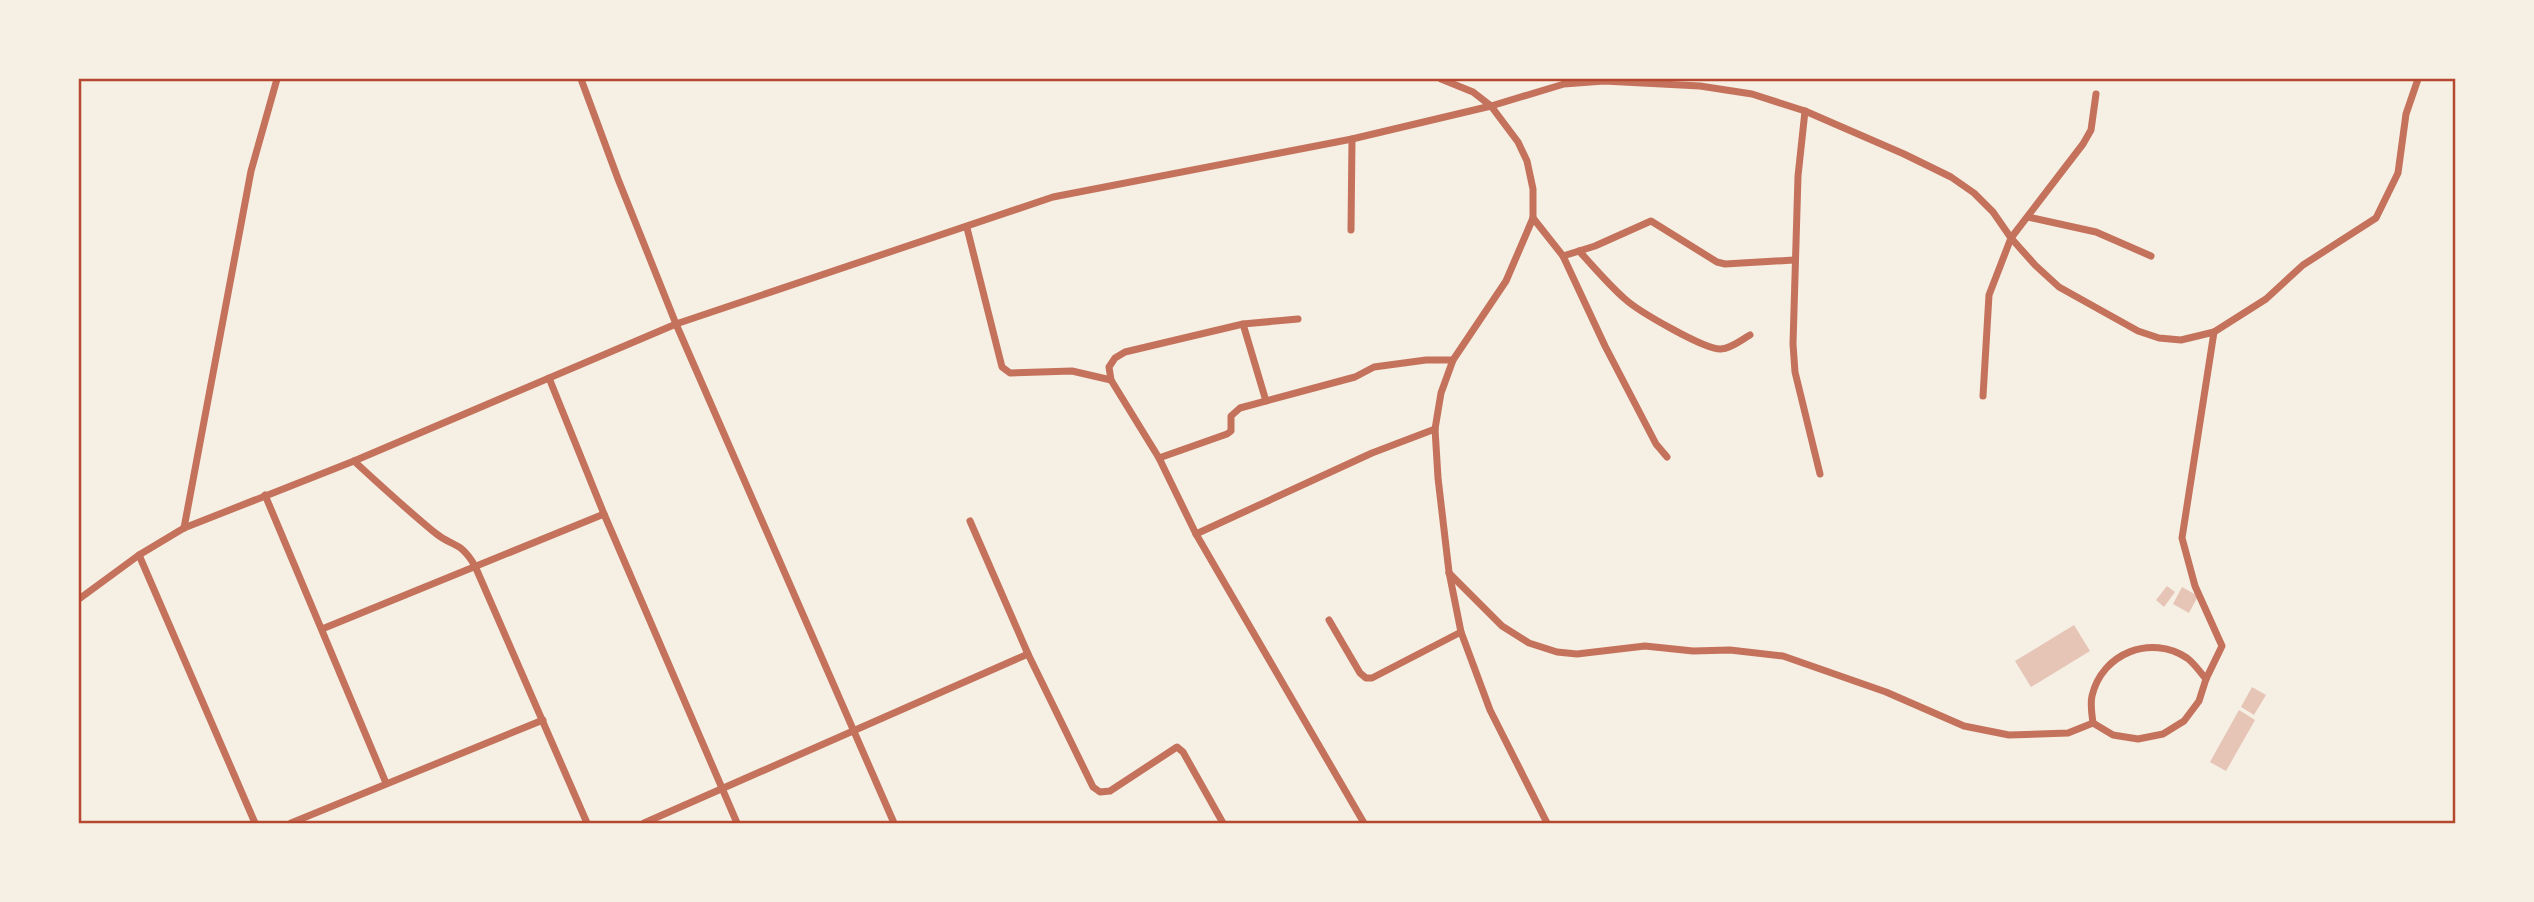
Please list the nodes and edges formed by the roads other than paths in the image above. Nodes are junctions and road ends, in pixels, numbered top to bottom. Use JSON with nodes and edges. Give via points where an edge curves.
{"nodes":[{"id":1,"x":277,"y":79,"type":"edge"},
{"id":2,"x":581,"y":79,"type":"edge"},
{"id":3,"x":1441,"y":79,"type":"edge"},
{"id":4,"x":2418,"y":79,"type":"edge"},
{"id":5,"x":1565,"y":82,"type":"edge"},
{"id":6,"x":1703,"y":82,"type":"edge"},
{"id":7,"x":2096,"y":94,"type":"dead end"},
{"id":8,"x":1491,"y":106,"type":"junction"},
{"id":9,"x":1805,"y":111,"type":"junction"},
{"id":10,"x":1352,"y":139,"type":"junction"},
{"id":11,"x":2028,"y":217,"type":"junction"},
{"id":12,"x":1533,"y":218,"type":"junction"},
{"id":13,"x":967,"y":228,"type":"junction"},
{"id":14,"x":1351,"y":230,"type":"dead end"},
{"id":15,"x":2011,"y":238,"type":"junction"},
{"id":16,"x":1579,"y":251,"type":"junction"},
{"id":17,"x":1563,"y":256,"type":"junction"},
{"id":18,"x":2151,"y":256,"type":"dead end"},
{"id":19,"x":1794,"y":260,"type":"junction"},
{"id":20,"x":1298,"y":319,"type":"dead end"},
{"id":21,"x":676,"y":324,"type":"junction"},
{"id":22,"x":1243,"y":324,"type":"junction"},
{"id":23,"x":2214,"y":332,"type":"junction"},
{"id":24,"x":1751,"y":335,"type":"dead end"},
{"id":25,"x":1453,"y":360,"type":"junction"},
{"id":26,"x":549,"y":378,"type":"junction"},
{"id":27,"x":1111,"y":380,"type":"junction"},
{"id":28,"x":1983,"y":396,"type":"dead end"},
{"id":29,"x":1266,"y":401,"type":"junction"},
{"id":30,"x":1435,"y":429,"type":"junction"},
{"id":31,"x":1667,"y":457,"type":"dead end"},
{"id":32,"x":1159,"y":458,"type":"junction"},
{"id":33,"x":354,"y":461,"type":"junction"},
{"id":34,"x":1820,"y":474,"type":"dead end"},
{"id":35,"x":265,"y":495,"type":"junction"},
{"id":36,"x":604,"y":514,"type":"junction"},
{"id":37,"x":970,"y":521,"type":"dead end"},
{"id":38,"x":184,"y":528,"type":"junction"},
{"id":39,"x":1196,"y":534,"type":"junction"},
{"id":40,"x":139,"y":555,"type":"junction"},
{"id":41,"x":475,"y":566,"type":"junction"},
{"id":42,"x":1449,"y":572,"type":"junction"},
{"id":43,"x":79,"y":599,"type":"edge"},
{"id":44,"x":1329,"y":620,"type":"dead end"},
{"id":45,"x":322,"y":629,"type":"junction"},
{"id":46,"x":1461,"y":632,"type":"junction"},
{"id":47,"x":1028,"y":654,"type":"junction"},
{"id":48,"x":2206,"y":679,"type":"junction"},
{"id":49,"x":543,"y":720,"type":"junction"},
{"id":50,"x":2093,"y":723,"type":"junction"},
{"id":51,"x":855,"y":732,"type":"junction"},
{"id":52,"x":386,"y":783,"type":"junction"},
{"id":53,"x":723,"y":790,"type":"junction"},
{"id":54,"x":255,"y":823,"type":"edge"},
{"id":55,"x":291,"y":823,"type":"edge"},
{"id":56,"x":587,"y":823,"type":"edge"},
{"id":57,"x":644,"y":823,"type":"edge"},
{"id":58,"x":737,"y":823,"type":"edge"},
{"id":59,"x":894,"y":823,"type":"edge"},
{"id":60,"x":1223,"y":823,"type":"edge"},
{"id":61,"x":1364,"y":823,"type":"edge"},
{"id":62,"x":1547,"y":823,"type":"edge"}],
"edges":[{"from":1,"to":38,"type":"street","via":[[251,171]]},
{"from":2,"to":21,"type":"street"},
{"from":3,"to":8,"type":"street","via":[[1473,92]]},
{"from":4,"to":23,"type":"street","via":[[2406,114],[2398,173],[2376,218],[2303,265],[2266,299]]},
{"from":5,"to":6,"type":"street"},
{"from":5,"to":8,"type":"street"},
{"from":6,"to":9,"type":"street"},
{"from":7,"to":11,"type":"street","via":[[2091,130],[2083,145]]},
{"from":8,"to":10,"type":"street"},
{"from":8,"to":12,"type":"street","via":[[1527,161]]},
{"from":9,"to":15,"type":"street","via":[[1951,177],[1993,212]]},
{"from":9,"to":19,"type":"street"},
{"from":10,"to":13,"type":"street","via":[[1053,197]]},
{"from":10,"to":14,"type":"street"},
{"from":11,"to":15,"type":"street"},
{"from":11,"to":18,"type":"street","via":[[2096,232]]},
{"from":12,"to":17,"type":"street"},
{"from":12,"to":25,"type":"street","via":[[1506,281]]},
{"from":13,"to":21,"type":"street"},
{"from":13,"to":27,"type":"street","via":[[1002,368],[1010,373],[1072,371]]},
{"from":15,"to":23,"type":"street","via":[[2059,287],[2138,331],[2180,340]]},
{"from":15,"to":28,"type":"street","via":[[1989,295]]},
{"from":16,"to":17,"type":"street"},
{"from":16,"to":19,"type":"street","via":[[1651,221],[1717,262]]},
{"from":16,"to":24,"type":"street","via":[[1626,300],[1707,346],[1731,347]]},
{"from":17,"to":31,"type":"street","via":[[1624,383]]},
{"from":19,"to":34,"type":"street","via":[[1795,372]]},
{"from":20,"to":22,"type":"street"},
{"from":21,"to":26,"type":"street"},
{"from":21,"to":51,"type":"street"},
{"from":22,"to":27,"type":"street","via":[[1125,352],[1109,367]]},
{"from":22,"to":29,"type":"street"},
{"from":23,"to":48,"type":"street","via":[[2182,538],[2195,586],[2222,646]]},
{"from":25,"to":29,"type":"street","via":[[1374,367],[1355,377]]},
{"from":25,"to":30,"type":"street"},
{"from":26,"to":33,"type":"street"},
{"from":26,"to":36,"type":"street"},
{"from":27,"to":32,"type":"street"},
{"from":29,"to":32,"type":"street","via":[[1234,411],[1227,434]]},
{"from":30,"to":39,"type":"street"},
{"from":30,"to":42,"type":"street"},
{"from":32,"to":39,"type":"street"},
{"from":33,"to":35,"type":"street"},
{"from":33,"to":41,"type":"street","via":[[436,534],[461,547]]},
{"from":35,"to":38,"type":"street"},
{"from":35,"to":45,"type":"street"},
{"from":36,"to":41,"type":"street"},
{"from":36,"to":53,"type":"street"},
{"from":37,"to":47,"type":"street"},
{"from":38,"to":40,"type":"street"},
{"from":39,"to":61,"type":"street"},
{"from":40,"to":43,"type":"street"},
{"from":40,"to":54,"type":"street"},
{"from":41,"to":45,"type":"street"},
{"from":41,"to":49,"type":"street"},
{"from":42,"to":46,"type":"street"},
{"from":42,"to":50,"type":"street","via":[[1502,626],[1529,643],[1557,652],[1645,646],[1783,656],[1886,692],[1964,726],[2009,735],[2068,733]]},
{"from":44,"to":46,"type":"street","via":[[1366,678]]},
{"from":45,"to":52,"type":"street"},
{"from":46,"to":62,"type":"street","via":[[1490,710]]},
{"from":47,"to":51,"type":"street"},
{"from":47,"to":60,"type":"street","via":[[1093,787],[1110,791],[1177,747]]},
{"from":48,"to":50,"type":"street","via":[[2199,701],[2184,721],[2163,734],[2138,739],[2113,735]]},
{"from":48,"to":50,"type":"street","via":[[2189,659],[2167,648],[2141,647],[2118,656],[2100,674],[2091,698]]},
{"from":49,"to":52,"type":"street"},
{"from":49,"to":56,"type":"street"},
{"from":51,"to":53,"type":"street"},
{"from":51,"to":59,"type":"street"},
{"from":52,"to":55,"type":"street"},
{"from":53,"to":57,"type":"street"},
{"from":53,"to":58,"type":"street"}]}
